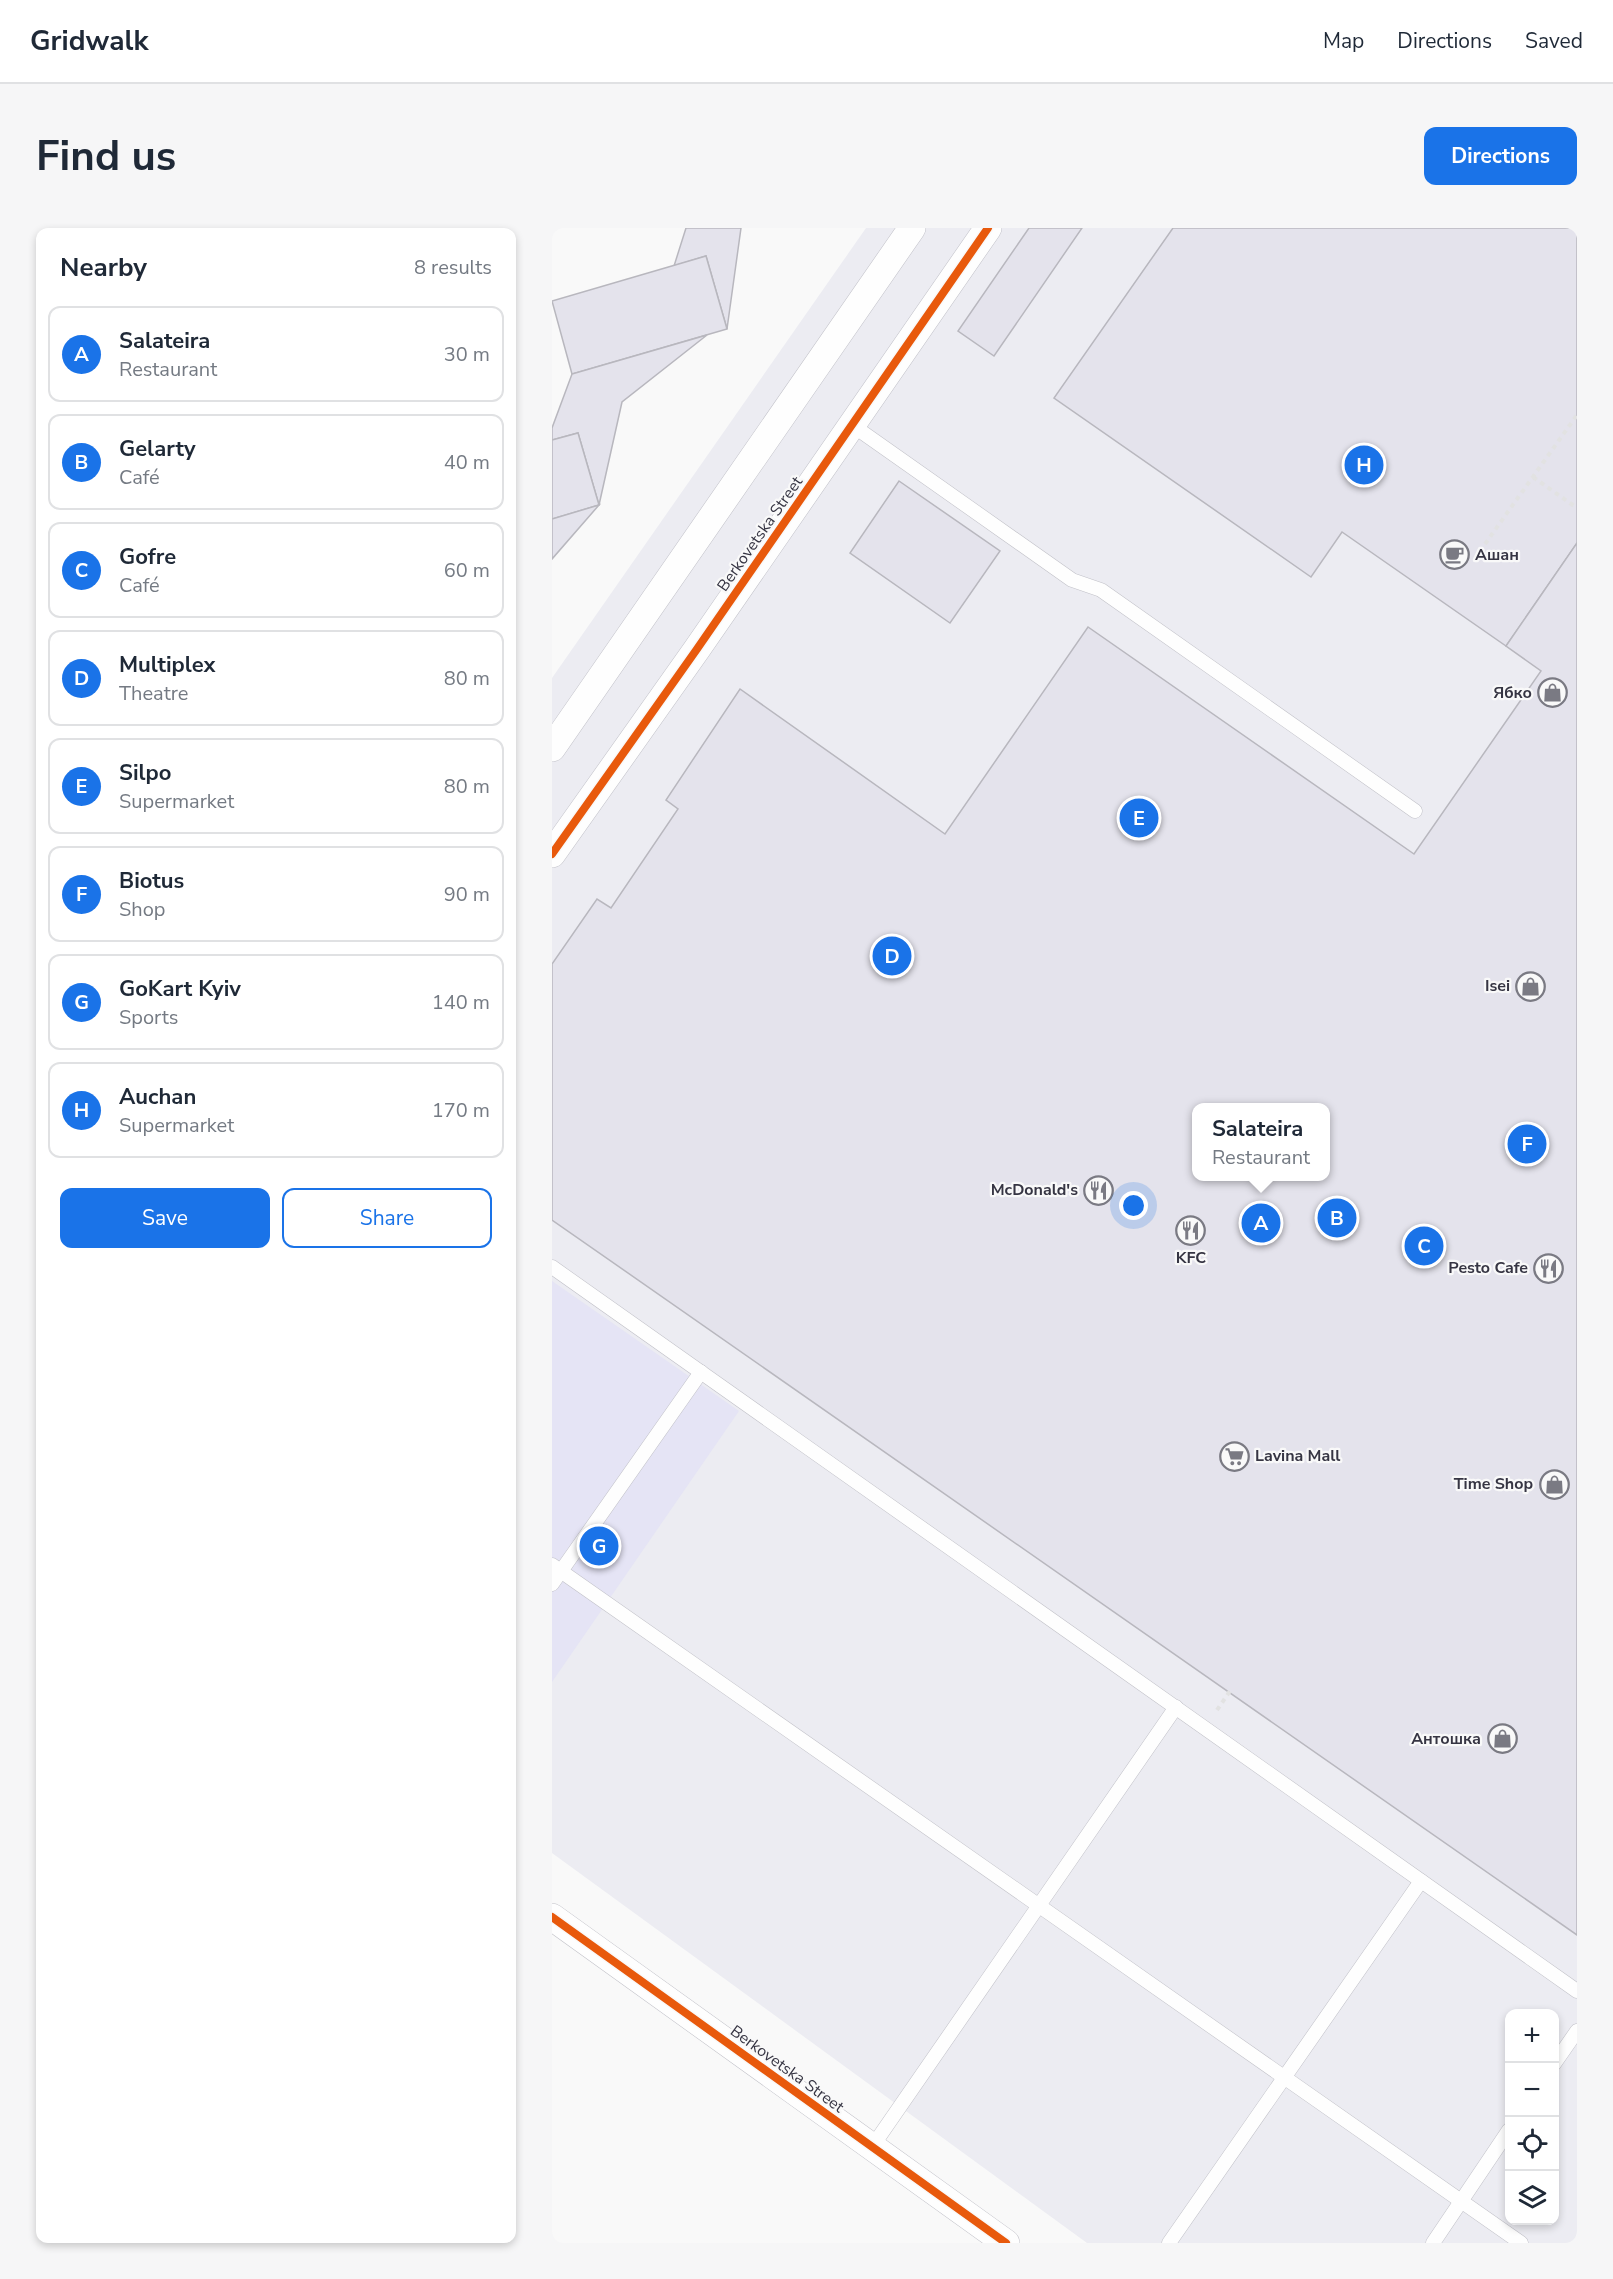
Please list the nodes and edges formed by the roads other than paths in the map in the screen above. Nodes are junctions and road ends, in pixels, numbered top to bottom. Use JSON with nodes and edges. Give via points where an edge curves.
{"nodes":[{"id":1,"x":912,"y":228,"type":"edge"},
{"id":2,"x":988,"y":228,"type":"edge"},
{"id":3,"x":852,"y":425,"type":"junction"},
{"id":4,"x":552,"y":748,"type":"edge"},
{"id":5,"x":1415,"y":811,"type":"dead end"},
{"id":6,"x":552,"y":854,"type":"edge"},
{"id":7,"x":552,"y":1267,"type":"edge"},
{"id":8,"x":701,"y":1372,"type":"junction"},
{"id":9,"x":556,"y":1568,"type":"edge"},
{"id":10,"x":552,"y":1584,"type":"edge"},
{"id":11,"x":1176,"y":1707,"type":"junction"},
{"id":12,"x":1421,"y":1881,"type":"junction"},
{"id":13,"x":1039,"y":1906,"type":"junction"},
{"id":14,"x":552,"y":1917,"type":"edge"},
{"id":15,"x":1577,"y":1991,"type":"edge"},
{"id":16,"x":1577,"y":2031,"type":"edge"},
{"id":17,"x":1555,"y":2063,"type":"edge"},
{"id":18,"x":1285,"y":2078,"type":"junction"},
{"id":19,"x":1505,"y":2136,"type":"edge"},
{"id":20,"x":872,"y":2147,"type":"junction"},
{"id":21,"x":1461,"y":2201,"type":"junction"},
{"id":22,"x":1006,"y":2243,"type":"edge"},
{"id":23,"x":1169,"y":2243,"type":"edge"},
{"id":24,"x":1433,"y":2243,"type":"edge"},
{"id":25,"x":1521,"y":2243,"type":"edge"}],
"edges":[{"from":1,"to":4,"type":"street"},
{"from":2,"to":3,"type":"street","name":"Berkovetska Street"},
{"from":3,"to":5,"type":"lane","via":[[1072,580],[1101,590]]},
{"from":3,"to":6,"type":"street","name":"Berkovetska Street"},
{"from":7,"to":8,"type":"lane"},
{"from":8,"to":9,"type":"lane"},
{"from":8,"to":11,"type":"lane"},
{"from":9,"to":10,"type":"lane"},
{"from":9,"to":13,"type":"lane"},
{"from":11,"to":12,"type":"lane"},
{"from":11,"to":13,"type":"lane"},
{"from":12,"to":15,"type":"lane"},
{"from":12,"to":18,"type":"lane"},
{"from":13,"to":18,"type":"lane"},
{"from":13,"to":20,"type":"lane"},
{"from":14,"to":20,"type":"street","name":"Berkovetska Street"},
{"from":16,"to":17,"type":"lane"},
{"from":18,"to":21,"type":"lane"},
{"from":18,"to":23,"type":"lane"},
{"from":19,"to":21,"type":"lane"},
{"from":20,"to":22,"type":"street","name":"Berkovetska Street"},
{"from":21,"to":24,"type":"lane"},
{"from":21,"to":25,"type":"lane"}]}
